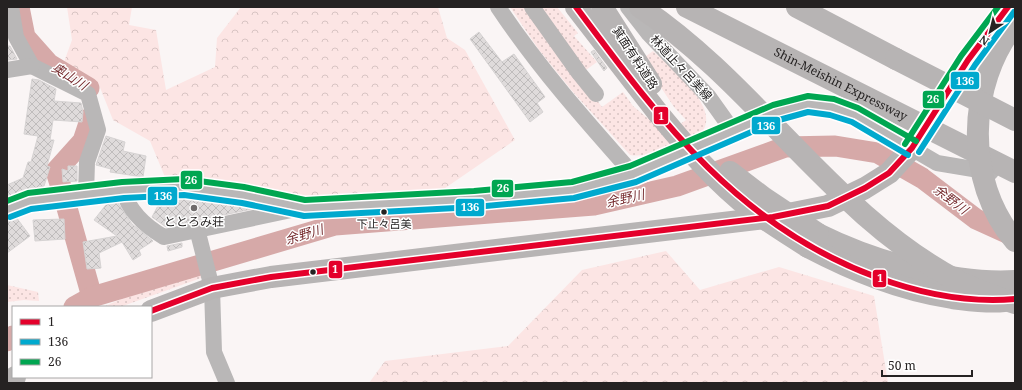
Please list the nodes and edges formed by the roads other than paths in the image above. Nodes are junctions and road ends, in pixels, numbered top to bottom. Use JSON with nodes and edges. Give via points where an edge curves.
{"nodes":[{"id":1,"x":10,"y":7,"type":"edge"},
{"id":2,"x":498,"y":7,"type":"edge"},
{"id":3,"x":532,"y":7,"type":"edge"},
{"id":4,"x":576,"y":7,"type":"edge"},
{"id":5,"x":602,"y":7,"type":"edge"},
{"id":6,"x":628,"y":7,"type":"edge"},
{"id":7,"x":640,"y":7,"type":"edge"},
{"id":8,"x":687,"y":7,"type":"edge"},
{"id":9,"x":797,"y":7,"type":"edge"},
{"id":10,"x":1008,"y":7,"type":"edge"},
{"id":11,"x":1015,"y":24,"type":"edge"},
{"id":12,"x":32,"y":66,"type":"junction"},
{"id":13,"x":7,"y":70,"type":"edge"},
{"id":14,"x":596,"y":94,"type":"dead end"},
{"id":15,"x":663,"y":111,"type":"junction"},
{"id":16,"x":1015,"y":120,"type":"edge"},
{"id":17,"x":733,"y":131,"type":"junction"},
{"id":18,"x":912,"y":148,"type":"junction"},
{"id":19,"x":1015,"y":172,"type":"edge"},
{"id":20,"x":633,"y":174,"type":"junction"},
{"id":21,"x":1015,"y":177,"type":"edge"},
{"id":22,"x":123,"y":190,"type":"junction"},
{"id":23,"x":86,"y":195,"type":"junction"},
{"id":24,"x":304,"y":208,"type":"junction"},
{"id":25,"x":7,"y":210,"type":"edge"},
{"id":26,"x":197,"y":229,"type":"junction"},
{"id":27,"x":813,"y":240,"type":"junction"},
{"id":28,"x":1015,"y":240,"type":"edge"},
{"id":29,"x":1015,"y":276,"type":"edge"},
{"id":30,"x":982,"y":280,"type":"junction"},
{"id":31,"x":1015,"y":281,"type":"edge"},
{"id":32,"x":211,"y":283,"type":"junction"},
{"id":33,"x":1015,"y":299,"type":"edge"},
{"id":34,"x":1015,"y":303,"type":"edge"},
{"id":35,"x":152,"y":311,"type":"edge"},
{"id":36,"x":226,"y":383,"type":"edge"}],
"edges":[{"from":1,"to":12,"type":"street","via":[[16,37]]},
{"from":2,"to":20,"type":"street","via":[[523,44]]},
{"from":3,"to":14,"type":"street"},
{"from":4,"to":15,"type":"highway","name":"箕面有料道路"},
{"from":5,"to":15,"type":"highway","name":"箕面有料道路"},
{"from":6,"to":17,"type":"street","name":"林道止々呂美線","via":[[649,34],[708,96]]},
{"from":7,"to":34,"type":"highway","bridge":true,"via":[[700,54],[876,225],[903,246],[959,282]]},
{"from":8,"to":19,"type":"highway","name":"Shin-Meishin Expressway","bridge":true},
{"from":9,"to":16,"type":"highway","bridge":true},
{"from":10,"to":18,"type":"highway","via":[[968,60]]},
{"from":11,"to":28,"type":"highway","bridge":true,"via":[[997,52],[989,71],[978,124],[981,161],[990,199]]},
{"from":12,"to":13,"type":"street"},
{"from":12,"to":23,"type":"street","via":[[88,94],[98,130],[87,162]]},
{"from":15,"to":27,"type":"highway","bridge":true,"via":[[735,177]]},
{"from":17,"to":18,"type":"street","via":[[776,112],[808,104],[832,107],[855,115]]},
{"from":17,"to":20,"type":"street"},
{"from":18,"to":21,"type":"street","via":[[937,163]]},
{"from":18,"to":32,"type":"highway","via":[[890,173],[865,188],[828,206],[773,217]]},
{"from":20,"to":24,"type":"street","via":[[573,190],[475,199]]},
{"from":22,"to":23,"type":"street"},
{"from":22,"to":24,"type":"street","via":[[184,187],[243,195]]},
{"from":22,"to":26,"type":"street","via":[[127,203],[146,227],[164,237]]},
{"from":23,"to":25,"type":"street","via":[[29,201]]},
{"from":24,"to":26,"type":"street"},
{"from":26,"to":32,"type":"street"},
{"from":27,"to":30,"type":"highway","via":[[844,246],[867,255],[944,275]]},
{"from":27,"to":33,"type":"highway","via":[[858,272],[913,290],[970,300],[996,302]]},
{"from":29,"to":30,"type":"highway"},
{"from":30,"to":31,"type":"highway"},
{"from":32,"to":35,"type":"highway"},
{"from":32,"to":36,"type":"street","via":[[214,352]]}]}
